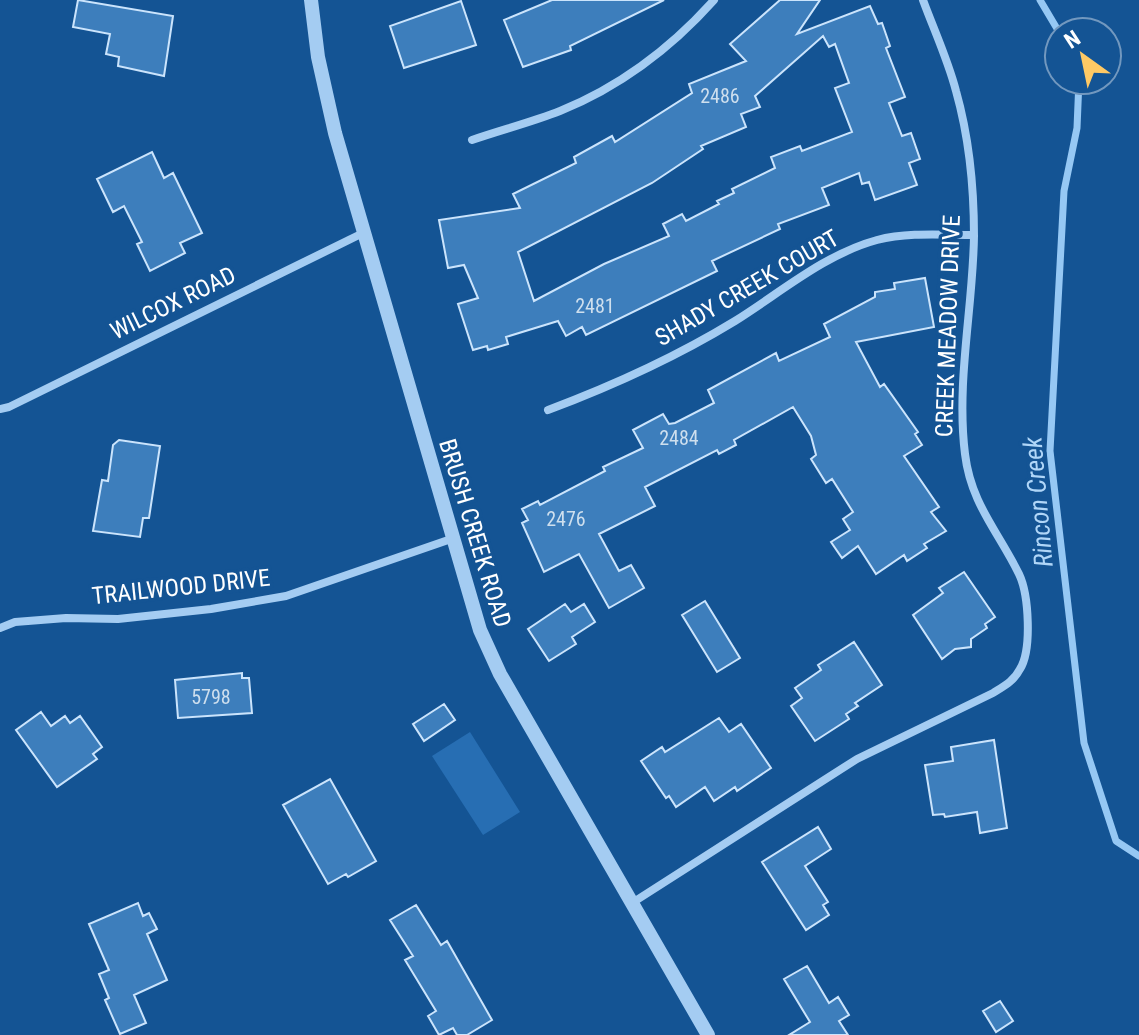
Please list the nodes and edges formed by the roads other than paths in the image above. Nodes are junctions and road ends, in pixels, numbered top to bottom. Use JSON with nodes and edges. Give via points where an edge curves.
{"nodes":[{"id":1,"x":311,"y":0,"type":"edge"},
{"id":2,"x":714,"y":0,"type":"edge"},
{"id":3,"x":923,"y":0,"type":"edge"},
{"id":4,"x":472,"y":140,"type":"dead end"},
{"id":5,"x":363,"y":233,"type":"junction"},
{"id":6,"x":974,"y":235,"type":"junction"},
{"id":7,"x":0,"y":409,"type":"edge"},
{"id":8,"x":548,"y":410,"type":"dead end"},
{"id":9,"x":454,"y":538,"type":"junction"},
{"id":10,"x":0,"y":628,"type":"edge"},
{"id":11,"x":632,"y":903,"type":"junction"},
{"id":12,"x":708,"y":1035,"type":"edge"}],
"edges":[{"from":1,"to":5,"type":"street","name":"BRUSH CREEK ROAD","via":[[326,98]]},
{"from":2,"to":4,"type":"street","via":[[655,56],[589,97]]},
{"from":3,"to":6,"type":"street","name":"CREEK MEADOW DRIVE","via":[[964,125]]},
{"from":5,"to":7,"type":"street","name":"WILCOX ROAD"},
{"from":5,"to":9,"type":"street","name":"BRUSH CREEK ROAD"},
{"from":6,"to":8,"type":"street","name":"SHADY CREEK COURT","via":[[894,236],[851,250],[703,339]]},
{"from":6,"to":11,"type":"street","name":"CREEK MEADOW DRIVE","via":[[964,454],[974,497],[1025,590],[1025,658],[1020,670],[993,693],[857,759]]},
{"from":9,"to":10,"type":"street","name":"TRAILWOOD DRIVE","via":[[286,596],[211,609],[15,622]]},
{"from":9,"to":11,"type":"street","name":"BRUSH CREEK ROAD","via":[[494,662]]},
{"from":11,"to":12,"type":"street","name":"BRUSH CREEK ROAD"}]}
